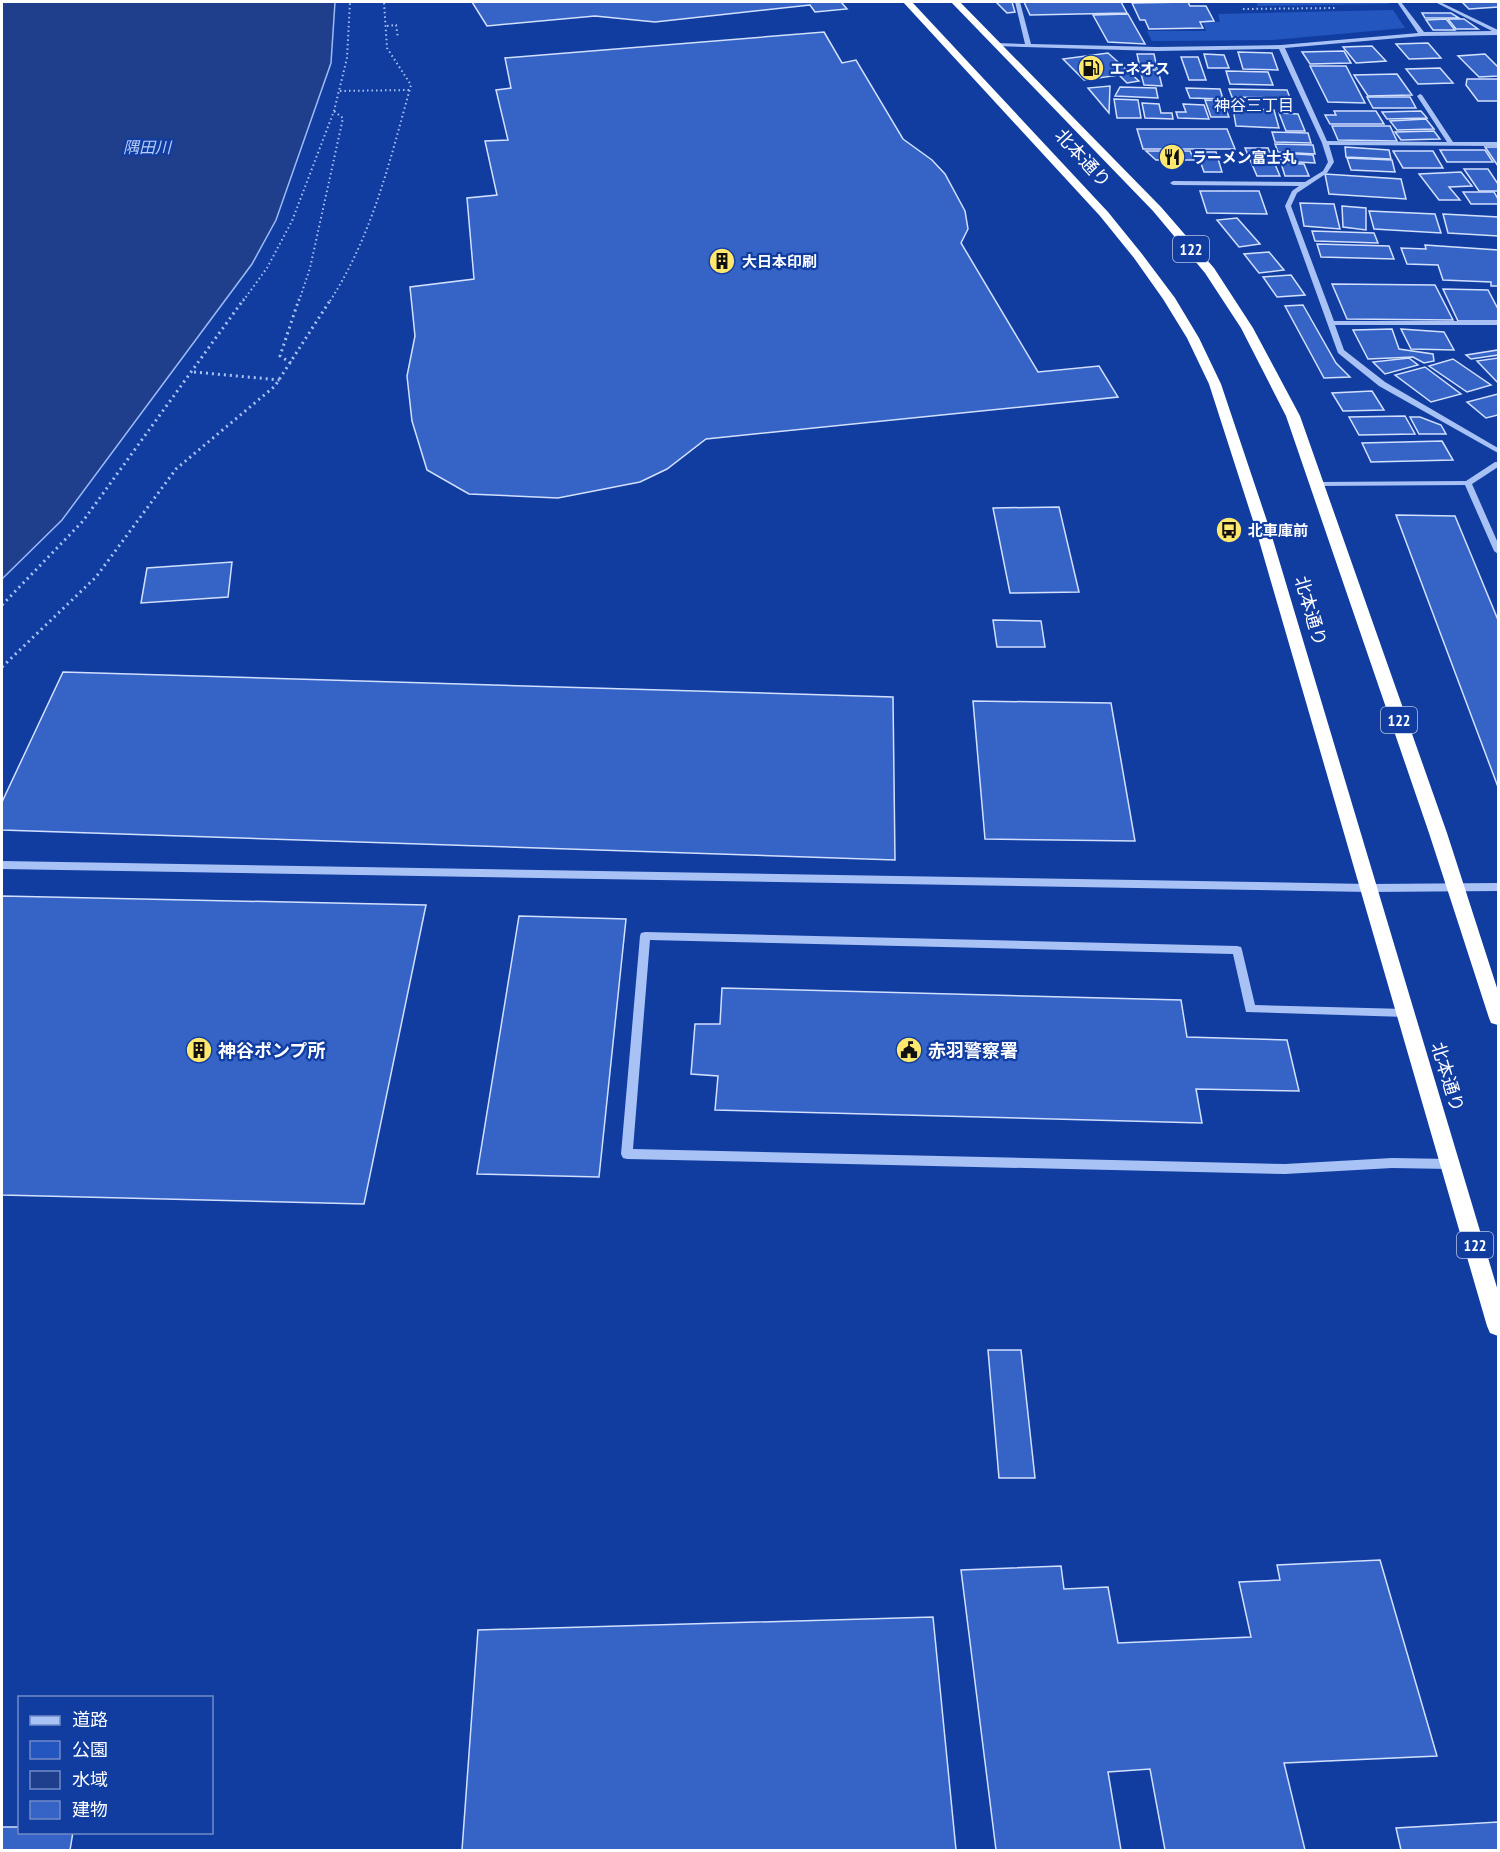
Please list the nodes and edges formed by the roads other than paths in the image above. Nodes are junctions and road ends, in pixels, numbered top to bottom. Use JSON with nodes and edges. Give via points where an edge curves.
{"nodes":[{"id":1,"x":907,"y":2,"type":"edge"},
{"id":2,"x":955,"y":2,"type":"edge"},
{"id":3,"x":1017,"y":2,"type":"edge"},
{"id":4,"x":1437,"y":2,"type":"edge"},
{"id":5,"x":1401,"y":4,"type":"edge"},
{"id":6,"x":1498,"y":32,"type":"edge"},
{"id":7,"x":1422,"y":34,"type":"junction"},
{"id":8,"x":997,"y":45,"type":"junction"},
{"id":9,"x":1028,"y":45,"type":"junction"},
{"id":10,"x":1281,"y":47,"type":"junction"},
{"id":11,"x":1420,"y":96,"type":"dead end"},
{"id":12,"x":1326,"y":143,"type":"junction"},
{"id":13,"x":1498,"y":144,"type":"edge"},
{"id":14,"x":1452,"y":145,"type":"junction"},
{"id":15,"x":1173,"y":183,"type":"dead end"},
{"id":16,"x":1305,"y":184,"type":"junction"},
{"id":17,"x":1331,"y":323,"type":"junction"},
{"id":18,"x":1498,"y":323,"type":"edge"},
{"id":19,"x":1498,"y":451,"type":"edge"},
{"id":20,"x":1498,"y":464,"type":"edge"},
{"id":21,"x":1468,"y":483,"type":"junction"},
{"id":22,"x":1317,"y":484,"type":"junction"},
{"id":23,"x":1498,"y":551,"type":"edge"},
{"id":24,"x":2,"y":865,"type":"edge"},
{"id":25,"x":1498,"y":887,"type":"edge"},
{"id":26,"x":1369,"y":888,"type":"junction"},
{"id":27,"x":1455,"y":888,"type":"junction"},
{"id":28,"x":1406,"y":1012,"type":"junction"},
{"id":29,"x":1498,"y":1018,"type":"edge"},
{"id":30,"x":1451,"y":1164,"type":"junction"},
{"id":31,"x":1498,"y":1326,"type":"edge"}],
"edges":[{"from":1,"to":26,"type":"highway","name":"北本通り","number":"122","via":[[1104,214],[1169,298],[1193,338],[1215,384],[1263,530]]},
{"from":2,"to":8,"type":"highway","name":"北本通り","number":"122"},
{"from":3,"to":9,"type":"street"},
{"from":4,"to":6,"type":"street"},
{"from":5,"to":7,"type":"street"},
{"from":6,"to":7,"type":"street"},
{"from":7,"to":10,"type":"street"},
{"from":8,"to":9,"type":"street"},
{"from":8,"to":22,"type":"highway","name":"北本通り","number":"122","via":[[1156,209],[1210,271],[1247,328],[1293,416]]},
{"from":9,"to":10,"type":"street"},
{"from":10,"to":12,"type":"street"},
{"from":11,"to":14,"type":"street"},
{"from":12,"to":14,"type":"street"},
{"from":12,"to":16,"type":"street","via":[[1331,162]]},
{"from":13,"to":14,"type":"street"},
{"from":15,"to":16,"type":"street"},
{"from":16,"to":17,"type":"street","via":[[1294,192],[1288,206]]},
{"from":17,"to":18,"type":"street"},
{"from":17,"to":19,"type":"street","via":[[1341,351],[1382,384]]},
{"from":20,"to":21,"type":"street"},
{"from":21,"to":22,"type":"street"},
{"from":21,"to":23,"type":"street"},
{"from":22,"to":27,"type":"highway","name":"北本通り","number":"122"},
{"from":24,"to":26,"type":"street"},
{"from":25,"to":27,"type":"street"},
{"from":26,"to":27,"type":"street"},
{"from":26,"to":28,"type":"highway","name":"北本通り","number":"122"},
{"from":27,"to":29,"type":"highway","name":"北本通り","number":"122"},
{"from":28,"to":30,"type":"highway","name":"北本通り","number":"122"},
{"from":28,"to":30,"type":"street","via":[[1251,1010],[1237,950],[645,936],[627,1154],[1285,1169]]},
{"from":30,"to":31,"type":"highway","name":"北本通り","number":"122"}]}
